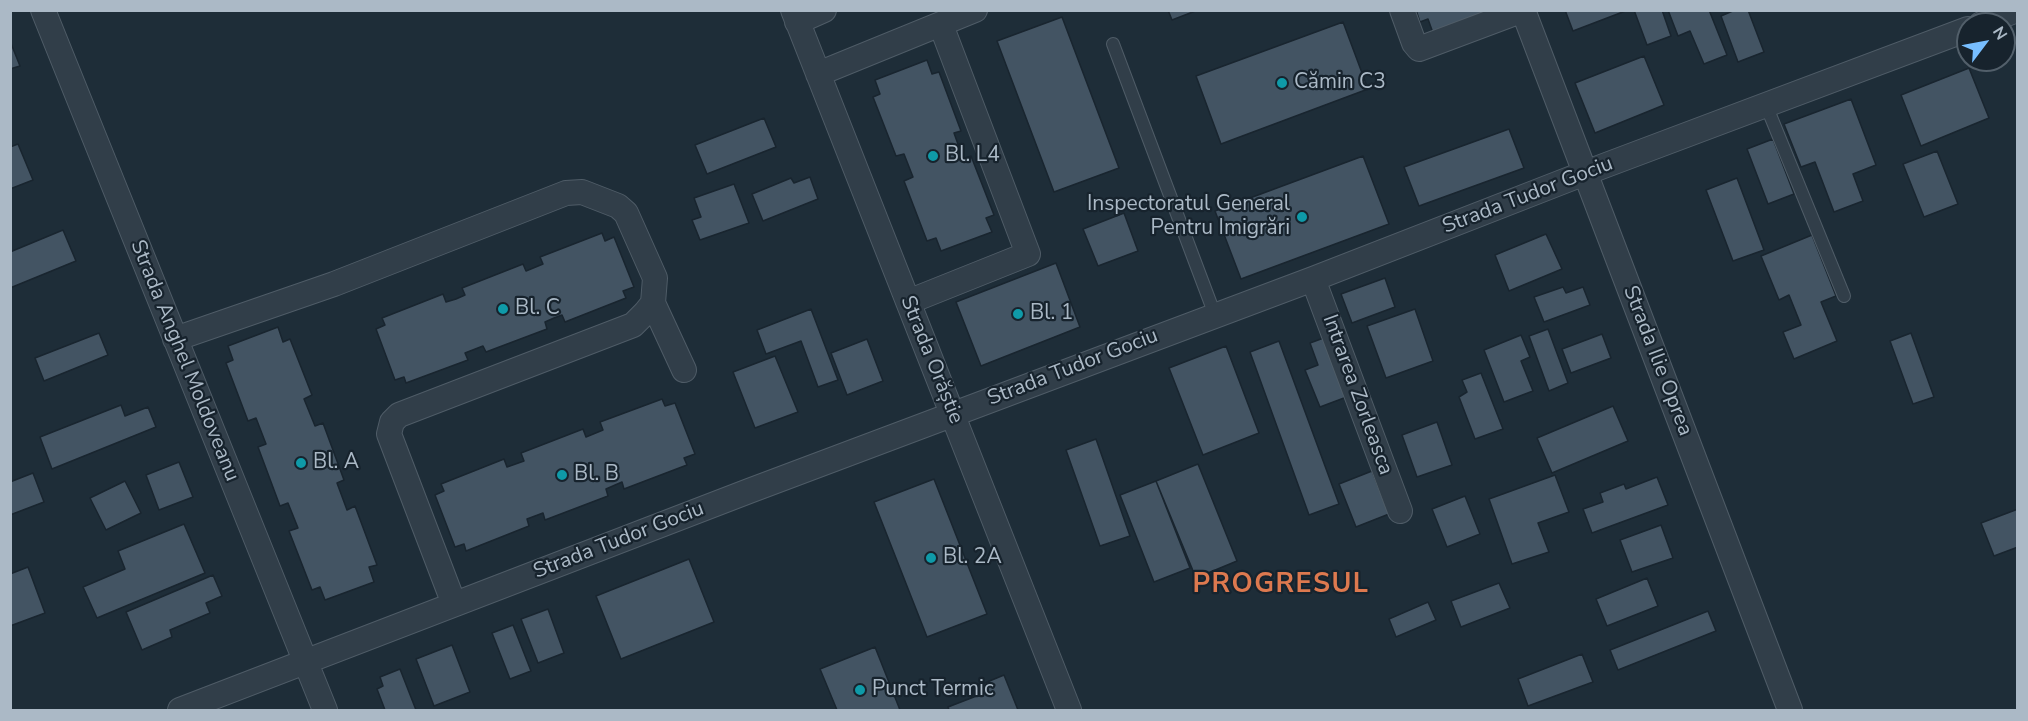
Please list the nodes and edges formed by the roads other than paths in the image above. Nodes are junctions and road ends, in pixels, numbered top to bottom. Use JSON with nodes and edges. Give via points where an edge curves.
{"nodes":[{"id":1,"x":43,"y":10,"type":"edge"},
{"id":2,"x":824,"y":10,"type":"edge"},
{"id":3,"x":975,"y":10,"type":"edge"},
{"id":4,"x":1402,"y":10,"type":"edge"},
{"id":5,"x":1523,"y":10,"type":"edge"},
{"id":6,"x":795,"y":16,"type":"edge"},
{"id":7,"x":941,"y":25,"type":"junction"},
{"id":8,"x":1956,"y":34,"type":"edge"},
{"id":9,"x":1113,"y":44,"type":"dead end"},
{"id":10,"x":818,"y":74,"type":"junction"},
{"id":11,"x":1766,"y":105,"type":"junction"},
{"id":12,"x":1585,"y":173,"type":"junction"},
{"id":13,"x":1313,"y":279,"type":"junction"},
{"id":14,"x":1844,"y":296,"type":"dead end"},
{"id":15,"x":908,"y":302,"type":"junction"},
{"id":16,"x":653,"y":303,"type":"junction"},
{"id":17,"x":1215,"y":315,"type":"junction"},
{"id":18,"x":175,"y":339,"type":"junction"},
{"id":19,"x":684,"y":370,"type":"dead end"},
{"id":20,"x":952,"y":413,"type":"junction"},
{"id":21,"x":1400,"y":511,"type":"dead end"},
{"id":22,"x":454,"y":604,"type":"junction"},
{"id":23,"x":306,"y":662,"type":"junction"},
{"id":24,"x":180,"y":711,"type":"edge"},
{"id":25,"x":325,"y":711,"type":"edge"},
{"id":26,"x":1069,"y":711,"type":"edge"},
{"id":27,"x":1790,"y":711,"type":"edge"}],
"edges":[{"from":1,"to":18,"type":"street","name":"Strada Anghel Moldoveanu"},
{"from":2,"to":6,"type":"street"},
{"from":3,"to":7,"type":"street"},
{"from":4,"to":5,"type":"street","via":[[1419,49]]},
{"from":5,"to":12,"type":"street","name":"Strada Ilie Oprea"},
{"from":6,"to":10,"type":"street","name":"Strada Orăștie"},
{"from":7,"to":10,"type":"street"},
{"from":7,"to":15,"type":"street","via":[[1028,254]]},
{"from":8,"to":11,"type":"street","name":"Strada Tudor Gociu"},
{"from":9,"to":17,"type":"lane"},
{"from":10,"to":15,"type":"street","name":"Strada Orăștie"},
{"from":11,"to":12,"type":"street","name":"Strada Tudor Gociu"},
{"from":11,"to":14,"type":"lane"},
{"from":12,"to":13,"type":"street","name":"Strada Tudor Gociu"},
{"from":12,"to":27,"type":"street","name":"Strada Ilie Oprea"},
{"from":13,"to":17,"type":"street","name":"Strada Tudor Gociu"},
{"from":13,"to":21,"type":"street","name":"Intrarea Zorleasca"},
{"from":15,"to":20,"type":"street","name":"Strada Orăștie"},
{"from":16,"to":18,"type":"street","via":[[655,278],[626,213],[582,192],[566,193],[334,284]]},
{"from":16,"to":19,"type":"street"},
{"from":16,"to":22,"type":"street","via":[[633,325],[392,422],[389,434]]},
{"from":17,"to":20,"type":"street","name":"Strada Tudor Gociu"},
{"from":18,"to":23,"type":"street","name":"Strada Anghel Moldoveanu"},
{"from":20,"to":22,"type":"street","name":"Strada Tudor Gociu"},
{"from":20,"to":26,"type":"street","name":"Strada Orăștie"},
{"from":22,"to":23,"type":"street","name":"Strada Tudor Gociu"},
{"from":23,"to":24,"type":"street","name":"Strada Tudor Gociu"},
{"from":23,"to":25,"type":"street","name":"Strada Anghel Moldoveanu"}]}
